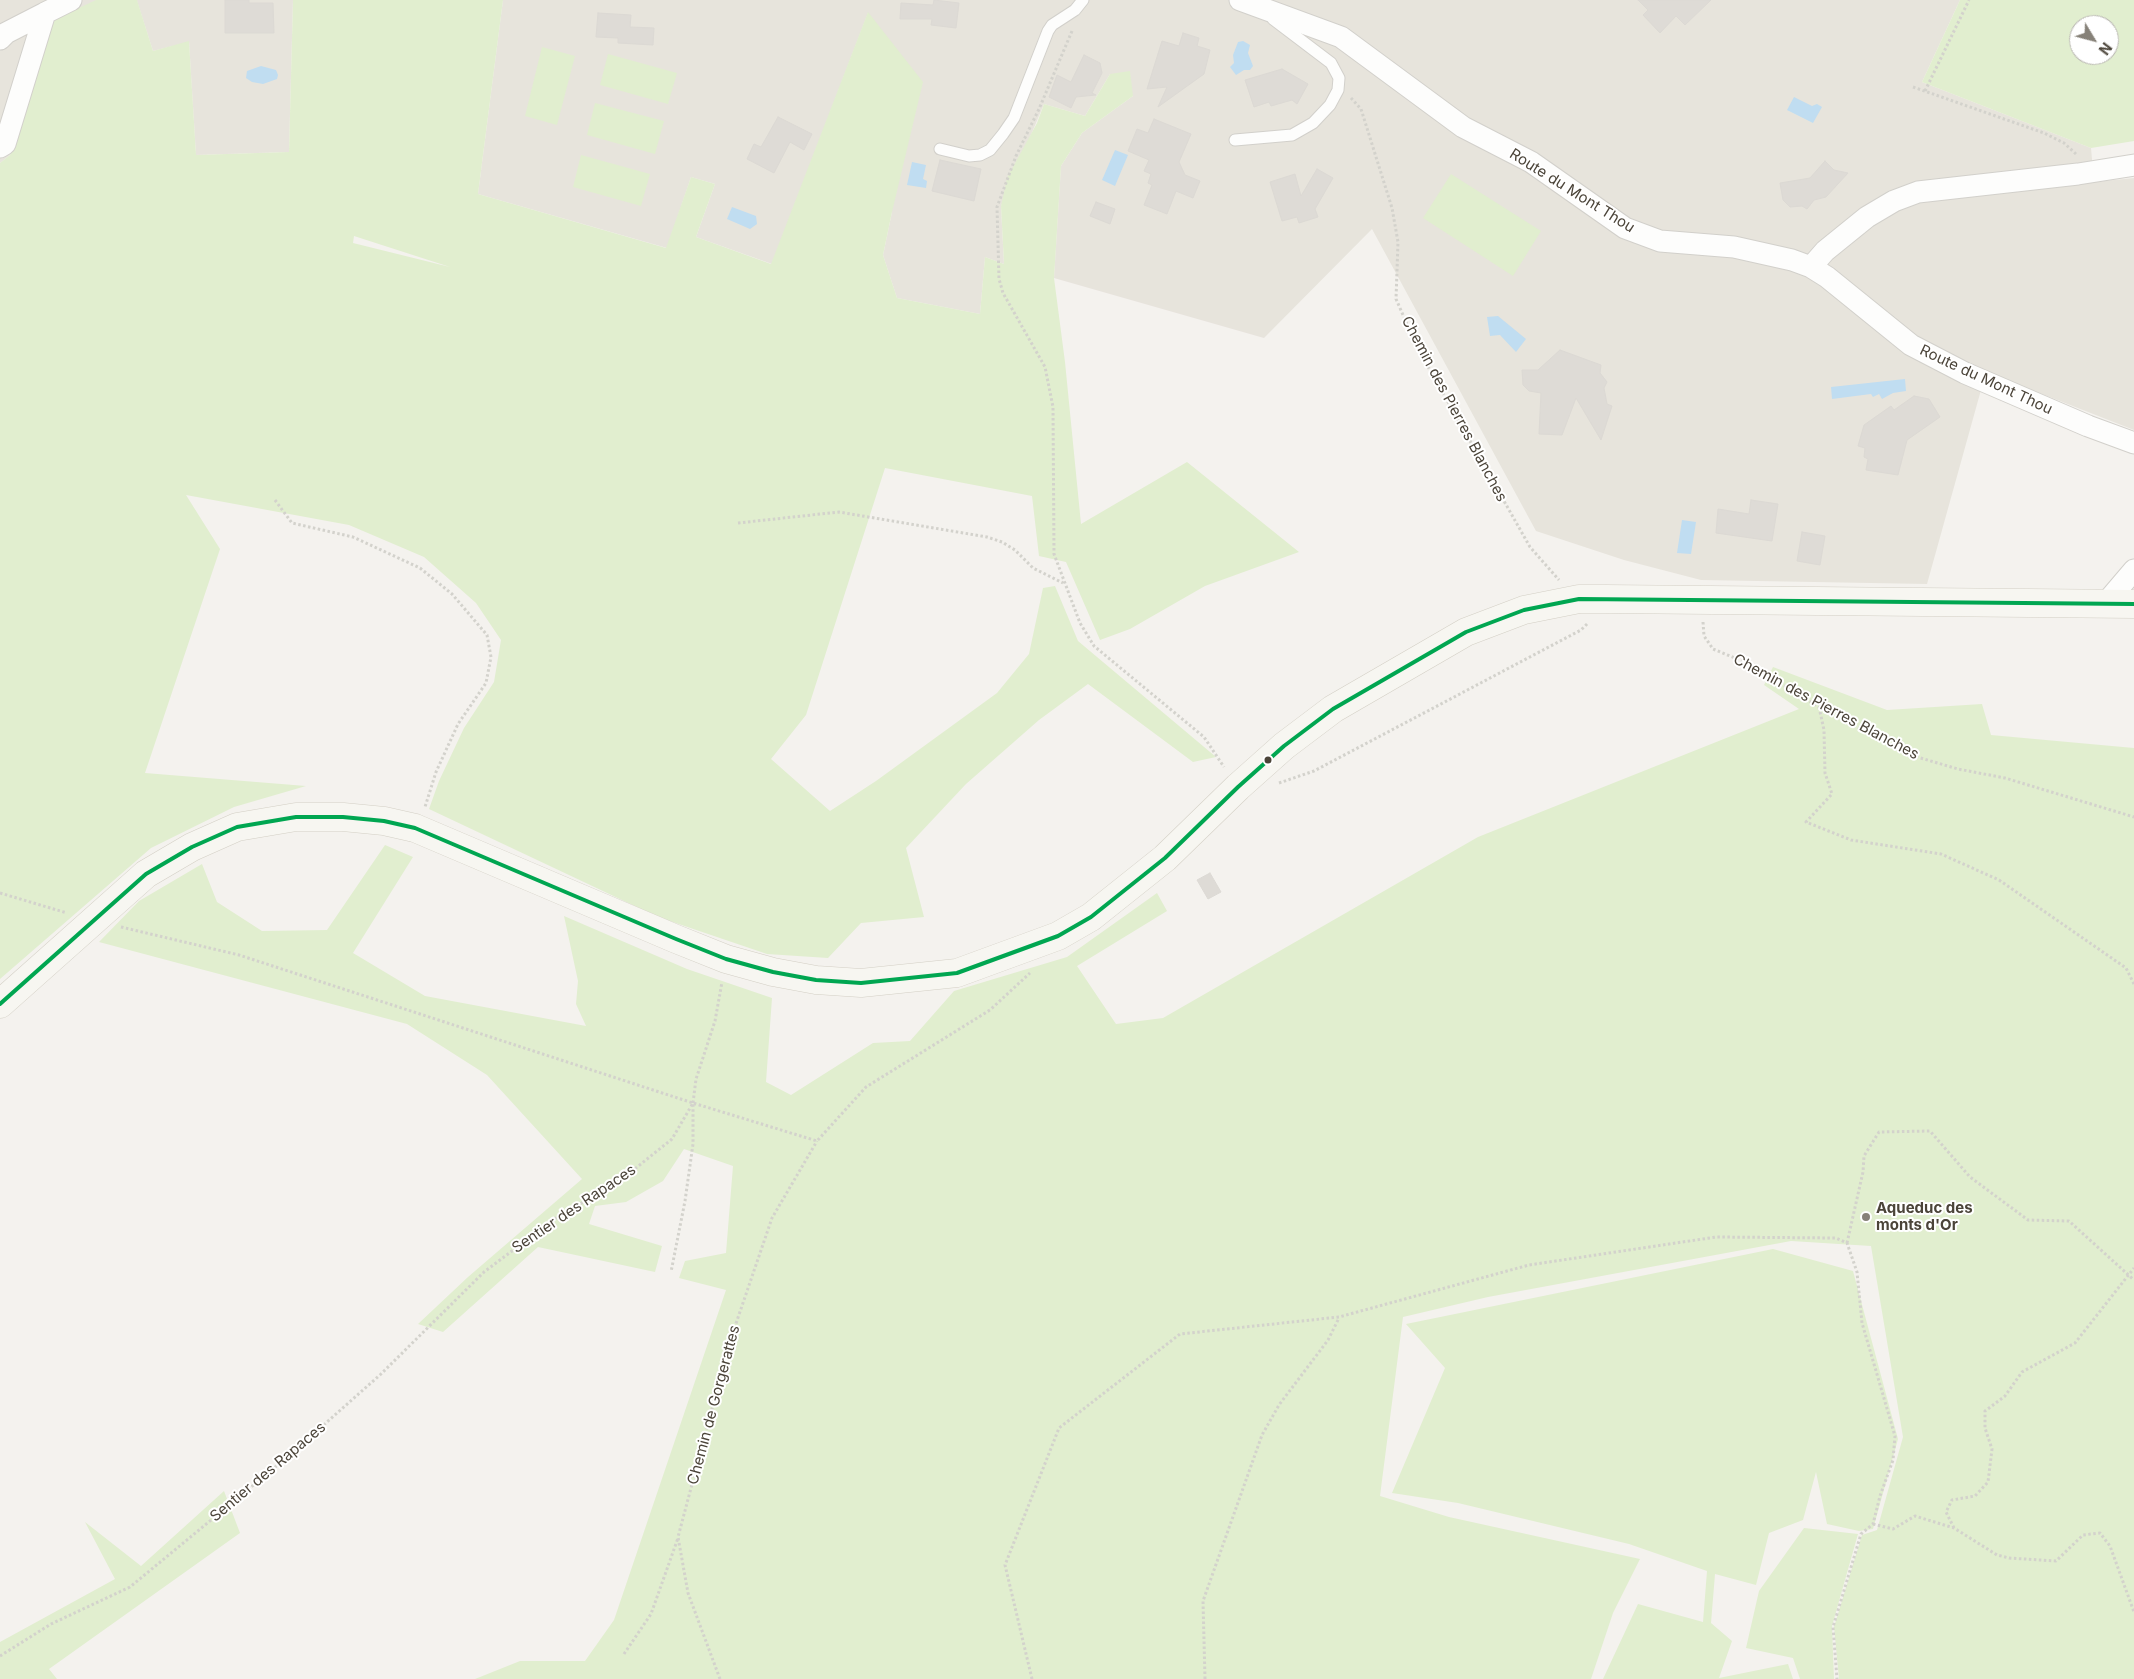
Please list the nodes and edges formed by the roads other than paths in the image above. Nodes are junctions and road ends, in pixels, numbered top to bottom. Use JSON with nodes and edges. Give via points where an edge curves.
{"nodes":[{"id":1,"x":70,"y":0,"type":"edge"},
{"id":2,"x":1082,"y":1,"type":"edge"},
{"id":3,"x":1248,"y":3,"type":"edge"},
{"id":4,"x":45,"y":13,"type":"junction"},
{"id":5,"x":0,"y":39,"type":"edge"},
{"id":6,"x":1235,"y":140,"type":"dead end"},
{"id":7,"x":0,"y":147,"type":"edge"},
{"id":8,"x":940,"y":150,"type":"dead end"},
{"id":9,"x":2134,"y":164,"type":"edge"},
{"id":10,"x":1811,"y":267,"type":"junction"},
{"id":11,"x":2134,"y":442,"type":"edge"},
{"id":12,"x":2134,"y":570,"type":"edge"},
{"id":13,"x":2105,"y":604,"type":"junction"},
{"id":14,"x":2134,"y":604,"type":"edge"},
{"id":15,"x":0,"y":1004,"type":"edge"}],
"edges":[{"from":1,"to":4,"type":"street"},
{"from":2,"to":8,"type":"lane","via":[[1076,10],[1048,31],[1014,118],[990,150],[969,156]]},
{"from":3,"to":6,"type":"lane","via":[[1331,63],[1339,78],[1338,90],[1330,106],[1313,123],[1292,135]]},
{"from":3,"to":10,"type":"street","name":"Route du Mont Thou","via":[[1341,37],[1463,127],[1531,162],[1625,228],[1660,241],[1734,247]]},
{"from":4,"to":5,"type":"street"},
{"from":4,"to":7,"type":"street","via":[[4,144]]},
{"from":9,"to":10,"type":"street","via":[[2078,174],[1918,192],[1867,217],[1825,251]]},
{"from":10,"to":11,"type":"street","name":"Route du Mont Thou","via":[[1911,345],[1965,373],[2088,426]]},
{"from":12,"to":13,"type":"street"},
{"from":13,"to":14,"type":"street"},
{"from":13,"to":15,"type":"street","via":[[1592,599],[1524,610],[1466,632],[1333,709],[1284,746],[1165,858],[1091,917],[1058,936],[957,973],[862,983],[825,981],[772,972],[726,959],[676,939],[415,828],[343,817],[296,817],[238,827],[192,847],[146,874]]}]}
